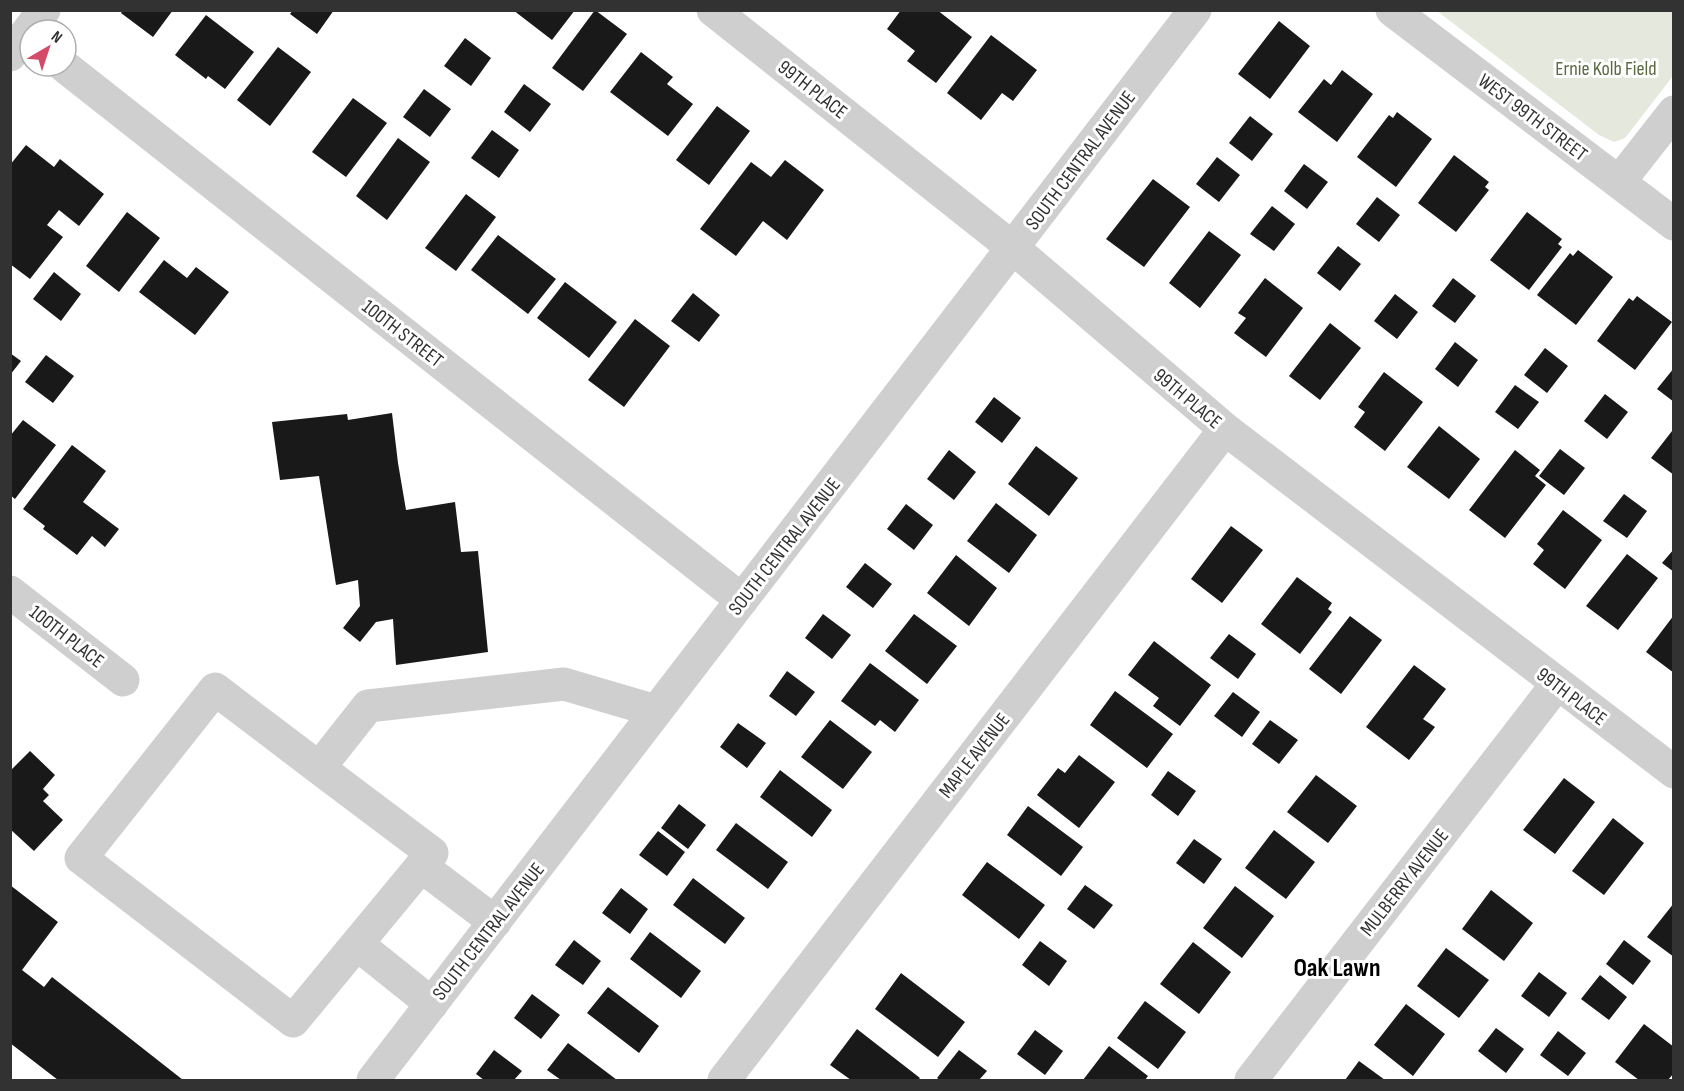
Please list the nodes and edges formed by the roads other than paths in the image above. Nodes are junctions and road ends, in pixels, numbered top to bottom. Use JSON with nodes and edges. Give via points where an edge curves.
{"nodes":[{"id":1,"x":713,"y":10,"type":"edge"},
{"id":2,"x":1195,"y":10,"type":"edge"},
{"id":3,"x":1392,"y":10,"type":"edge"},
{"id":4,"x":78,"y":77,"type":"edge"},
{"id":5,"x":1674,"y":112,"type":"edge"},
{"id":6,"x":1619,"y":182,"type":"junction"},
{"id":7,"x":1674,"y":224,"type":"edge"},
{"id":8,"x":1013,"y":248,"type":"junction"},
{"id":9,"x":1225,"y":429,"type":"junction"},
{"id":10,"x":10,"y":592,"type":"edge"},
{"id":11,"x":742,"y":600,"type":"junction"},
{"id":12,"x":123,"y":680,"type":"dead end"},
{"id":13,"x":1557,"y":684,"type":"junction"},
{"id":14,"x":656,"y":711,"type":"junction"},
{"id":15,"x":319,"y":768,"type":"junction"},
{"id":16,"x":1674,"y":772,"type":"edge"},
{"id":17,"x":421,"y":866,"type":"junction"},
{"id":18,"x":495,"y":922,"type":"junction"},
{"id":19,"x":357,"y":944,"type":"junction"},
{"id":20,"x":432,"y":1004,"type":"junction"},
{"id":21,"x":373,"y":1080,"type":"edge"},
{"id":22,"x":724,"y":1080,"type":"edge"},
{"id":23,"x":1251,"y":1080,"type":"edge"}],
"edges":[{"from":1,"to":8,"type":"street","name":"99TH PLACE"},
{"from":2,"to":8,"type":"street","name":"SOUTH CENTRAL AVENUE"},
{"from":3,"to":6,"type":"street","name":"WEST 99TH STREET"},
{"from":4,"to":11,"type":"street","name":"100TH STREET"},
{"from":5,"to":6,"type":"street"},
{"from":6,"to":7,"type":"street","name":"WEST 99TH STREET"},
{"from":8,"to":9,"type":"street","name":"99TH PLACE"},
{"from":8,"to":11,"type":"street","name":"SOUTH CENTRAL AVENUE"},
{"from":9,"to":13,"type":"street","name":"99TH PLACE"},
{"from":9,"to":22,"type":"street","name":"MAPLE AVENUE"},
{"from":10,"to":12,"type":"street","name":"100TH PLACE"},
{"from":11,"to":14,"type":"street","name":"SOUTH CENTRAL AVENUE"},
{"from":13,"to":16,"type":"street","name":"99TH PLACE"},
{"from":13,"to":23,"type":"street","name":"MULBERRY AVENUE"},
{"from":14,"to":15,"type":"street","via":[[564,684],[368,706]]},
{"from":14,"to":18,"type":"street","name":"SOUTH CENTRAL AVENUE"},
{"from":15,"to":17,"type":"street","via":[[432,853]]},
{"from":15,"to":19,"type":"street","via":[[215,689],[81,858],[293,1020]]},
{"from":17,"to":18,"type":"street"},
{"from":17,"to":19,"type":"street"},
{"from":18,"to":20,"type":"street","name":"SOUTH CENTRAL AVENUE"},
{"from":19,"to":20,"type":"street"},
{"from":20,"to":21,"type":"street","name":"SOUTH CENTRAL AVENUE"}]}
